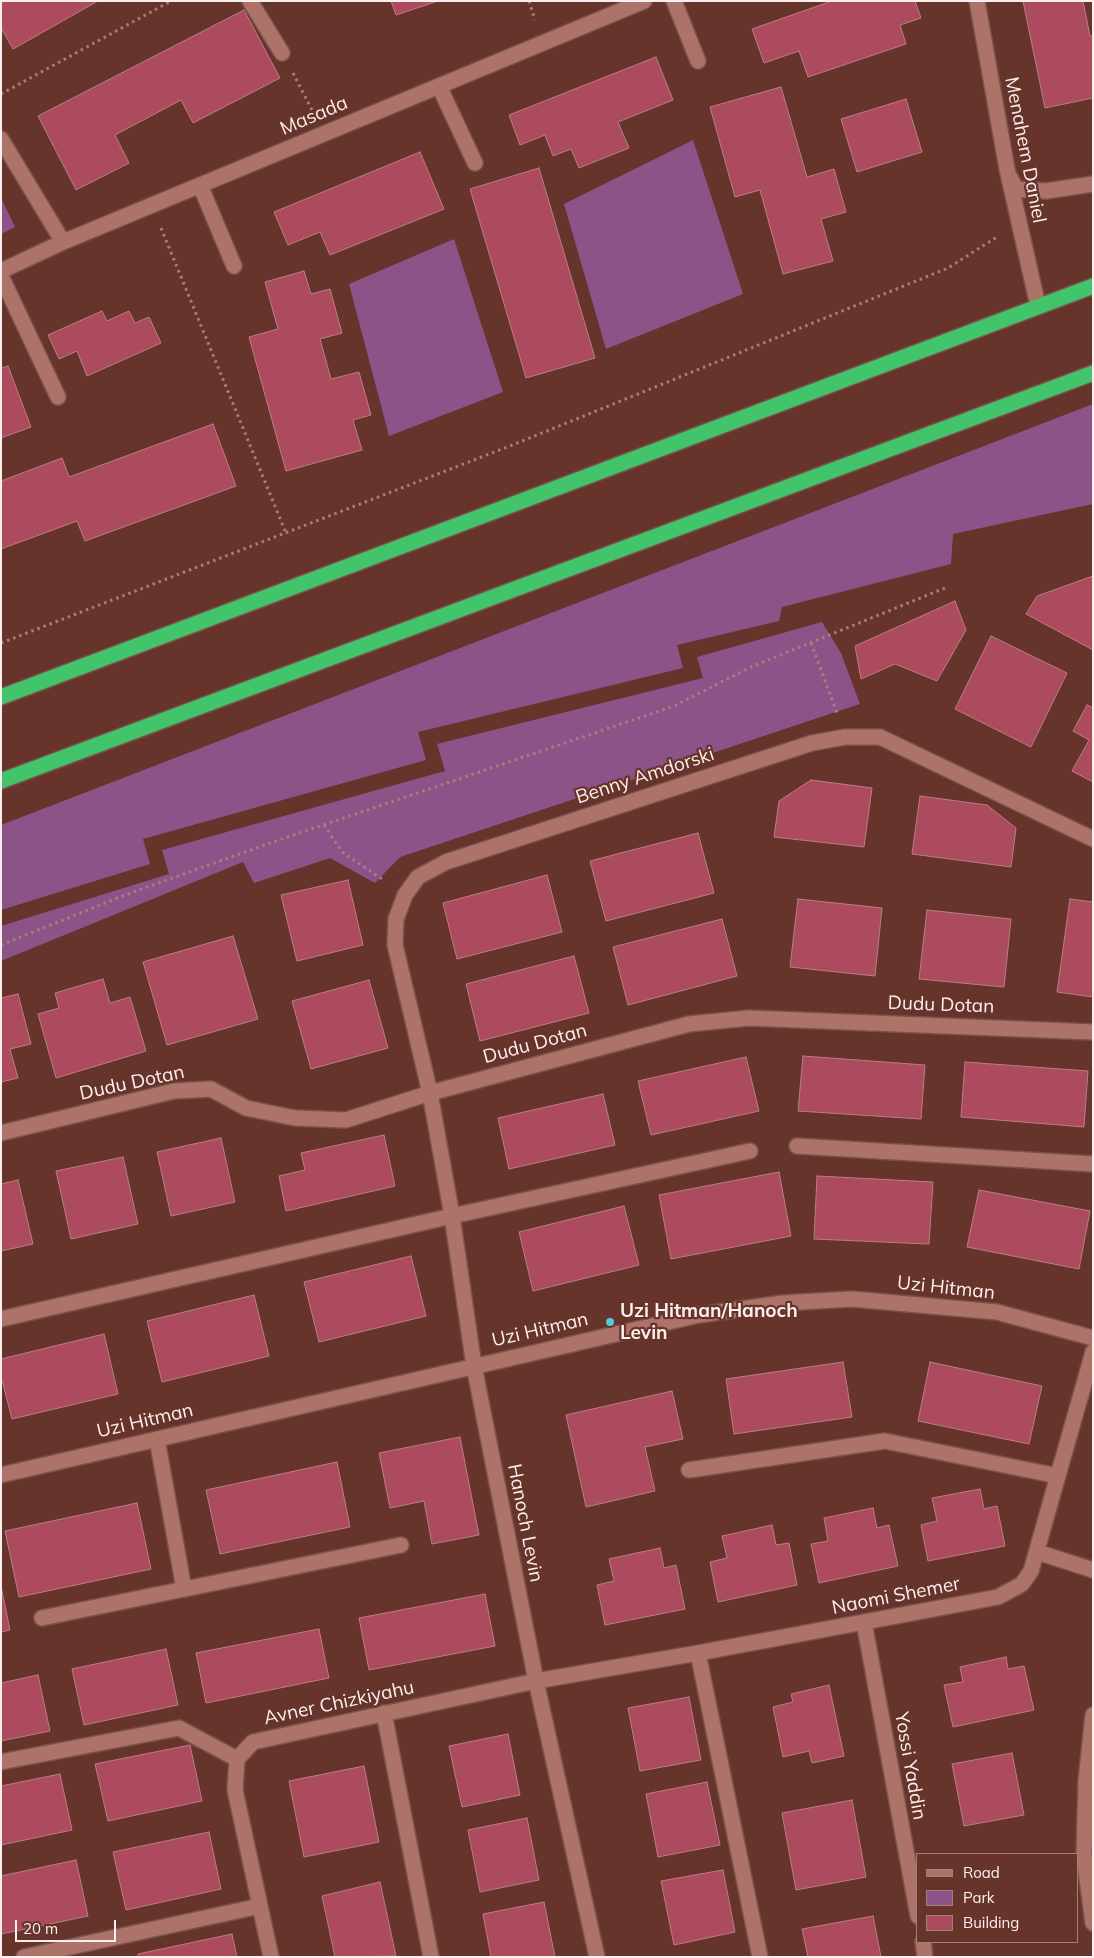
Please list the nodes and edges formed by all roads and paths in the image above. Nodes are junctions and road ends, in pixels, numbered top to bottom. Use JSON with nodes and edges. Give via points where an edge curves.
{"nodes":[{"id":1,"x":170,"y":1,"type":"edge"},
{"id":2,"x":250,"y":1,"type":"edge"},
{"id":3,"x":644,"y":1,"type":"edge"},
{"id":4,"x":674,"y":1,"type":"edge"},
{"id":5,"x":977,"y":1,"type":"edge"},
{"id":6,"x":282,"y":53,"type":"joint"},
{"id":7,"x":698,"y":61,"type":"dead end"},
{"id":8,"x":439,"y":86,"type":"junction"},
{"id":9,"x":1,"y":94,"type":"edge"},
{"id":10,"x":324,"y":133,"type":"junction"},
{"id":11,"x":1,"y":139,"type":"edge"},
{"id":12,"x":474,"y":163,"type":"dead end"},
{"id":13,"x":1007,"y":168,"type":"junction"},
{"id":14,"x":1093,"y":184,"type":"edge"},
{"id":15,"x":200,"y":185,"type":"junction"},
{"id":16,"x":152,"y":204,"type":"junction"},
{"id":17,"x":1019,"y":224,"type":"junction"},
{"id":18,"x":63,"y":242,"type":"junction"},
{"id":19,"x":234,"y":266,"type":"dead end"},
{"id":20,"x":1,"y":271,"type":"edge"},
{"id":21,"x":1,"y":276,"type":"edge"},
{"id":22,"x":1093,"y":286,"type":"edge"},
{"id":23,"x":1038,"y":306,"type":"junction"},
{"id":24,"x":1093,"y":373,"type":"edge"},
{"id":25,"x":58,"y":397,"type":"dead end"},
{"id":26,"x":286,"y":533,"type":"junction"},
{"id":27,"x":945,"y":588,"type":"dead end"},
{"id":28,"x":1,"y":642,"type":"edge"},
{"id":29,"x":811,"y":643,"type":"junction"},
{"id":30,"x":1,"y":697,"type":"edge"},
{"id":31,"x":845,"y":737,"type":"junction"},
{"id":32,"x":1,"y":781,"type":"edge"},
{"id":33,"x":324,"y":824,"type":"junction"},
{"id":34,"x":1093,"y":838,"type":"edge"},
{"id":35,"x":405,"y":894,"type":"junction"},
{"id":36,"x":1,"y":945,"type":"edge"},
{"id":37,"x":1093,"y":1032,"type":"edge"},
{"id":38,"x":430,"y":1093,"type":"junction"},
{"id":39,"x":1,"y":1132,"type":"edge"},
{"id":40,"x":797,"y":1146,"type":"dead end"},
{"id":41,"x":750,"y":1151,"type":"dead end"},
{"id":42,"x":1093,"y":1164,"type":"edge"},
{"id":43,"x":452,"y":1216,"type":"junction"},
{"id":44,"x":1,"y":1319,"type":"edge"},
{"id":45,"x":1093,"y":1338,"type":"edge"},
{"id":46,"x":1093,"y":1352,"type":"edge"},
{"id":47,"x":474,"y":1366,"type":"junction"},
{"id":48,"x":157,"y":1439,"type":"junction"},
{"id":49,"x":689,"y":1470,"type":"dead end"},
{"id":50,"x":1,"y":1474,"type":"edge"},
{"id":51,"x":1058,"y":1476,"type":"junction"},
{"id":52,"x":401,"y":1544,"type":"dead end"},
{"id":53,"x":1037,"y":1552,"type":"junction"},
{"id":54,"x":1093,"y":1570,"type":"edge"},
{"id":55,"x":184,"y":1589,"type":"junction"},
{"id":56,"x":42,"y":1618,"type":"dead end"},
{"id":57,"x":864,"y":1622,"type":"junction"},
{"id":58,"x":698,"y":1653,"type":"junction"},
{"id":59,"x":536,"y":1681,"type":"junction"},
{"id":60,"x":384,"y":1713,"type":"junction"},
{"id":61,"x":1093,"y":1715,"type":"edge"},
{"id":62,"x":237,"y":1759,"type":"junction"},
{"id":63,"x":1,"y":1762,"type":"edge"},
{"id":64,"x":916,"y":1905,"type":"edge"},
{"id":65,"x":260,"y":1906,"type":"junction"},
{"id":66,"x":1093,"y":1923,"type":"edge"},
{"id":67,"x":922,"y":1943,"type":"edge"},
{"id":68,"x":24,"y":1957,"type":"edge"},
{"id":69,"x":272,"y":1957,"type":"edge"},
{"id":70,"x":431,"y":1957,"type":"edge"},
{"id":71,"x":597,"y":1957,"type":"edge"},
{"id":72,"x":760,"y":1957,"type":"edge"},
{"id":73,"x":925,"y":1957,"type":"edge"}],
"edges":[{"from":1,"to":9,"type":"path"},
{"from":2,"to":6,"type":"street"},
{"from":3,"to":8,"type":"street","name":"Masada"},
{"from":4,"to":7,"type":"street"},
{"from":5,"to":13,"type":"street","name":"Menahem Daniel"},
{"from":6,"to":10,"type":"path"},
{"from":8,"to":10,"type":"street","name":"Masada"},
{"from":8,"to":12,"type":"street"},
{"from":10,"to":15,"type":"street","name":"Masada"},
{"from":11,"to":18,"type":"street"},
{"from":13,"to":14,"type":"street","via":[[1016,189],[1046,191]]},
{"from":13,"to":17,"type":"street","name":"Menahem Daniel"},
{"from":15,"to":16,"type":"street","name":"Masada"},
{"from":15,"to":19,"type":"street"},
{"from":16,"to":18,"type":"street","name":"Masada"},
{"from":16,"to":26,"type":"path"},
{"from":17,"to":23,"type":"street","name":"Menahem Daniel"},
{"from":17,"to":26,"type":"path","via":[[948,268],[520,443]]},
{"from":18,"to":20,"type":"street","name":"Masada"},
{"from":21,"to":25,"type":"street"},
{"from":22,"to":23,"type":"highway"},
{"from":23,"to":30,"type":"highway"},
{"from":24,"to":32,"type":"highway"},
{"from":26,"to":28,"type":"path"},
{"from":27,"to":29,"type":"path"},
{"from":29,"to":31,"type":"path"},
{"from":29,"to":33,"type":"path","via":[[751,667],[674,706]]},
{"from":31,"to":34,"type":"street","name":"Benny Amdorski","via":[[880,737]]},
{"from":31,"to":35,"type":"street","name":"Benny Amdorski","via":[[812,743],[446,862],[418,877]]},
{"from":33,"to":35,"type":"path","via":[[342,852]]},
{"from":33,"to":36,"type":"path","via":[[124,895]]},
{"from":35,"to":38,"type":"street","name":"Benny Amdorski","via":[[396,919],[395,945]]},
{"from":37,"to":38,"type":"street","name":"Dudu Dotan","via":[[749,1018],[688,1024]]},
{"from":38,"to":39,"type":"street","name":"Dudu Dotan","via":[[346,1120],[295,1118],[246,1108],[211,1089],[174,1091]]},
{"from":38,"to":43,"type":"street","name":"Hanoch Levin"},
{"from":40,"to":42,"type":"street"},
{"from":41,"to":43,"type":"street"},
{"from":43,"to":44,"type":"street"},
{"from":43,"to":47,"type":"street","name":"Hanoch Levin"},
{"from":45,"to":47,"type":"street","name":"Uzi Hitman","via":[[997,1312],[852,1299],[783,1303],[699,1315]]},
{"from":46,"to":51,"type":"street","name":"Naomi Shemer"},
{"from":47,"to":48,"type":"street","name":"Uzi Hitman"},
{"from":47,"to":59,"type":"street","name":"Hanoch Levin"},
{"from":48,"to":50,"type":"street","name":"Uzi Hitman"},
{"from":48,"to":55,"type":"street"},
{"from":49,"to":51,"type":"street","via":[[885,1441]]},
{"from":51,"to":53,"type":"street","name":"Naomi Shemer"},
{"from":52,"to":55,"type":"street"},
{"from":53,"to":54,"type":"street"},
{"from":53,"to":57,"type":"street","name":"Naomi Shemer","via":[[1031,1571],[1022,1584],[998,1597]]},
{"from":55,"to":56,"type":"street"},
{"from":57,"to":58,"type":"street","name":"Naomi Shemer"},
{"from":57,"to":64,"type":"street","name":"Yossi Yaddin"},
{"from":58,"to":59,"type":"street","name":"Naomi Shemer"},
{"from":58,"to":72,"type":"street"},
{"from":59,"to":60,"type":"street","name":"Avner Chizkiyahu"},
{"from":59,"to":71,"type":"street","name":"Hanoch Levin"},
{"from":60,"to":62,"type":"street","name":"Avner Chizkiyahu","via":[[253,1742]]},
{"from":60,"to":70,"type":"street"},
{"from":61,"to":66,"type":"street","via":[[1086,1781],[1084,1856]]},
{"from":62,"to":63,"type":"street","via":[[179,1728]]},
{"from":62,"to":65,"type":"street","via":[[235,1790]]},
{"from":65,"to":68,"type":"street"},
{"from":65,"to":69,"type":"street"},
{"from":67,"to":73,"type":"street"}]}
